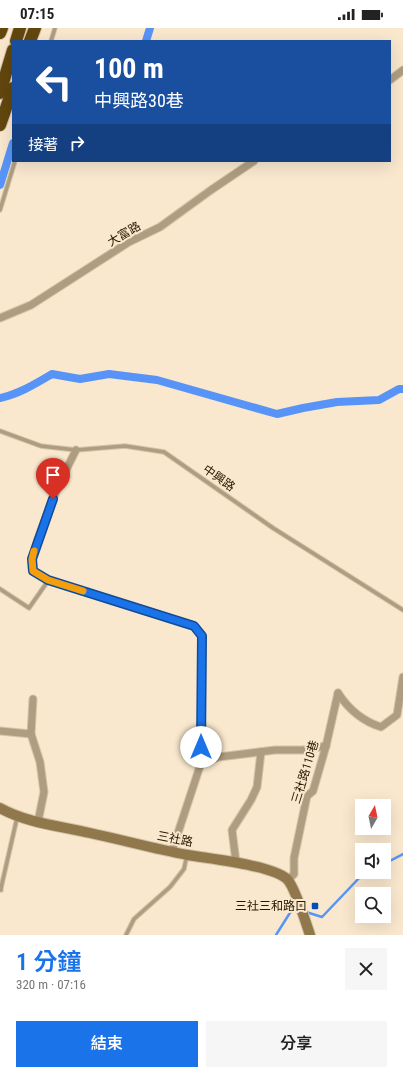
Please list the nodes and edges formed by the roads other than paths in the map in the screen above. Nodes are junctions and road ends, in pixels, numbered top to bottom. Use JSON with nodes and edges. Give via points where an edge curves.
{"nodes":[{"id":1,"x":2,"y":28,"type":"edge"},
{"id":2,"x":20,"y":28,"type":"edge"},
{"id":3,"x":35,"y":28,"type":"edge"},
{"id":4,"x":55,"y":28,"type":"edge"},
{"id":5,"x":0,"y":33,"type":"edge"},
{"id":6,"x":16,"y":40,"type":"edge"},
{"id":7,"x":30,"y":40,"type":"edge"},
{"id":8,"x":51,"y":40,"type":"edge"},
{"id":9,"x":12,"y":53,"type":"edge"},
{"id":10,"x":403,"y":70,"type":"edge"},
{"id":11,"x":391,"y":79,"type":"edge"},
{"id":12,"x":12,"y":91,"type":"edge"},
{"id":13,"x":0,"y":93,"type":"edge"},
{"id":14,"x":0,"y":125,"type":"edge"},
{"id":15,"x":15,"y":162,"type":"edge"},
{"id":16,"x":253,"y":162,"type":"edge"},
{"id":17,"x":0,"y":210,"type":"edge"},
{"id":18,"x":0,"y":318,"type":"edge"},
{"id":19,"x":0,"y":431,"type":"edge"},
{"id":20,"x":76,"y":450,"type":"junction"},
{"id":21,"x":48,"y":580,"type":"junction"},
{"id":22,"x":0,"y":589,"type":"edge"},
{"id":23,"x":403,"y":610,"type":"edge"},
{"id":24,"x":403,"y":677,"type":"edge"},
{"id":25,"x":33,"y":698,"type":"dead end"},
{"id":26,"x":0,"y":731,"type":"edge"},
{"id":27,"x":31,"y":734,"type":"junction"},
{"id":28,"x":326,"y":746,"type":"junction"},
{"id":29,"x":261,"y":752,"type":"junction"},
{"id":30,"x":201,"y":763,"type":"junction"},
{"id":31,"x":0,"y":808,"type":"edge"},
{"id":32,"x":17,"y":817,"type":"junction"},
{"id":33,"x":38,"y":822,"type":"junction"},
{"id":34,"x":172,"y":852,"type":"junction"},
{"id":35,"x":188,"y":855,"type":"junction"},
{"id":36,"x":236,"y":862,"type":"junction"},
{"id":37,"x":288,"y":880,"type":"junction"},
{"id":38,"x":1,"y":890,"type":"dead end"},
{"id":39,"x":309,"y":934,"type":"edge"},
{"id":40,"x":126,"y":935,"type":"edge"}],
"edges":[{"from":1,"to":5,"type":"highway"},
{"from":2,"to":6,"type":"highway"},
{"from":3,"to":7,"type":"highway"},
{"from":4,"to":8,"type":"lane"},
{"from":9,"to":13,"type":"highway"},
{"from":10,"to":11,"type":"street"},
{"from":12,"to":14,"type":"highway"},
{"from":15,"to":17,"type":"lane"},
{"from":16,"to":18,"type":"street","name":"大富路","via":[[160,227],[129,242],[31,305]]},
{"from":19,"to":20,"type":"lane","name":"中興路","via":[[41,446]]},
{"from":20,"to":21,"type":"street","via":[[58,486],[32,559],[33,571]]},
{"from":20,"to":23,"type":"lane","name":"中興路","via":[[125,446],[164,452],[273,528]]},
{"from":21,"to":22,"type":"lane","via":[[29,608]]},
{"from":21,"to":30,"type":"street","via":[[194,626],[202,636]]},
{"from":24,"to":28,"type":"street","name":"三社路110巷","via":[[397,715],[381,727],[359,717],[345,705],[338,693]]},
{"from":25,"to":27,"type":"street"},
{"from":26,"to":27,"type":"street"},
{"from":27,"to":33,"type":"street","via":[[40,762],[44,792]]},
{"from":28,"to":29,"type":"street"},
{"from":28,"to":37,"type":"street","name":"三社路110巷","via":[[313,791],[307,796],[294,858],[294,874]]},
{"from":29,"to":30,"type":"street","via":[[219,757]]},
{"from":29,"to":36,"type":"street","via":[[257,787],[232,830]]},
{"from":30,"to":34,"type":"street"},
{"from":31,"to":32,"type":"street","name":"三社路"},
{"from":32,"to":33,"type":"street","name":"三社路"},
{"from":32,"to":38,"type":"lane"},
{"from":33,"to":34,"type":"street","name":"三社路"},
{"from":34,"to":35,"type":"street","name":"三社路"},
{"from":35,"to":36,"type":"street","name":"三社路"},
{"from":35,"to":40,"type":"lane","via":[[184,869],[175,881],[134,919]]},
{"from":36,"to":37,"type":"street","name":"三社路","via":[[276,872]]},
{"from":37,"to":39,"type":"street"}]}
